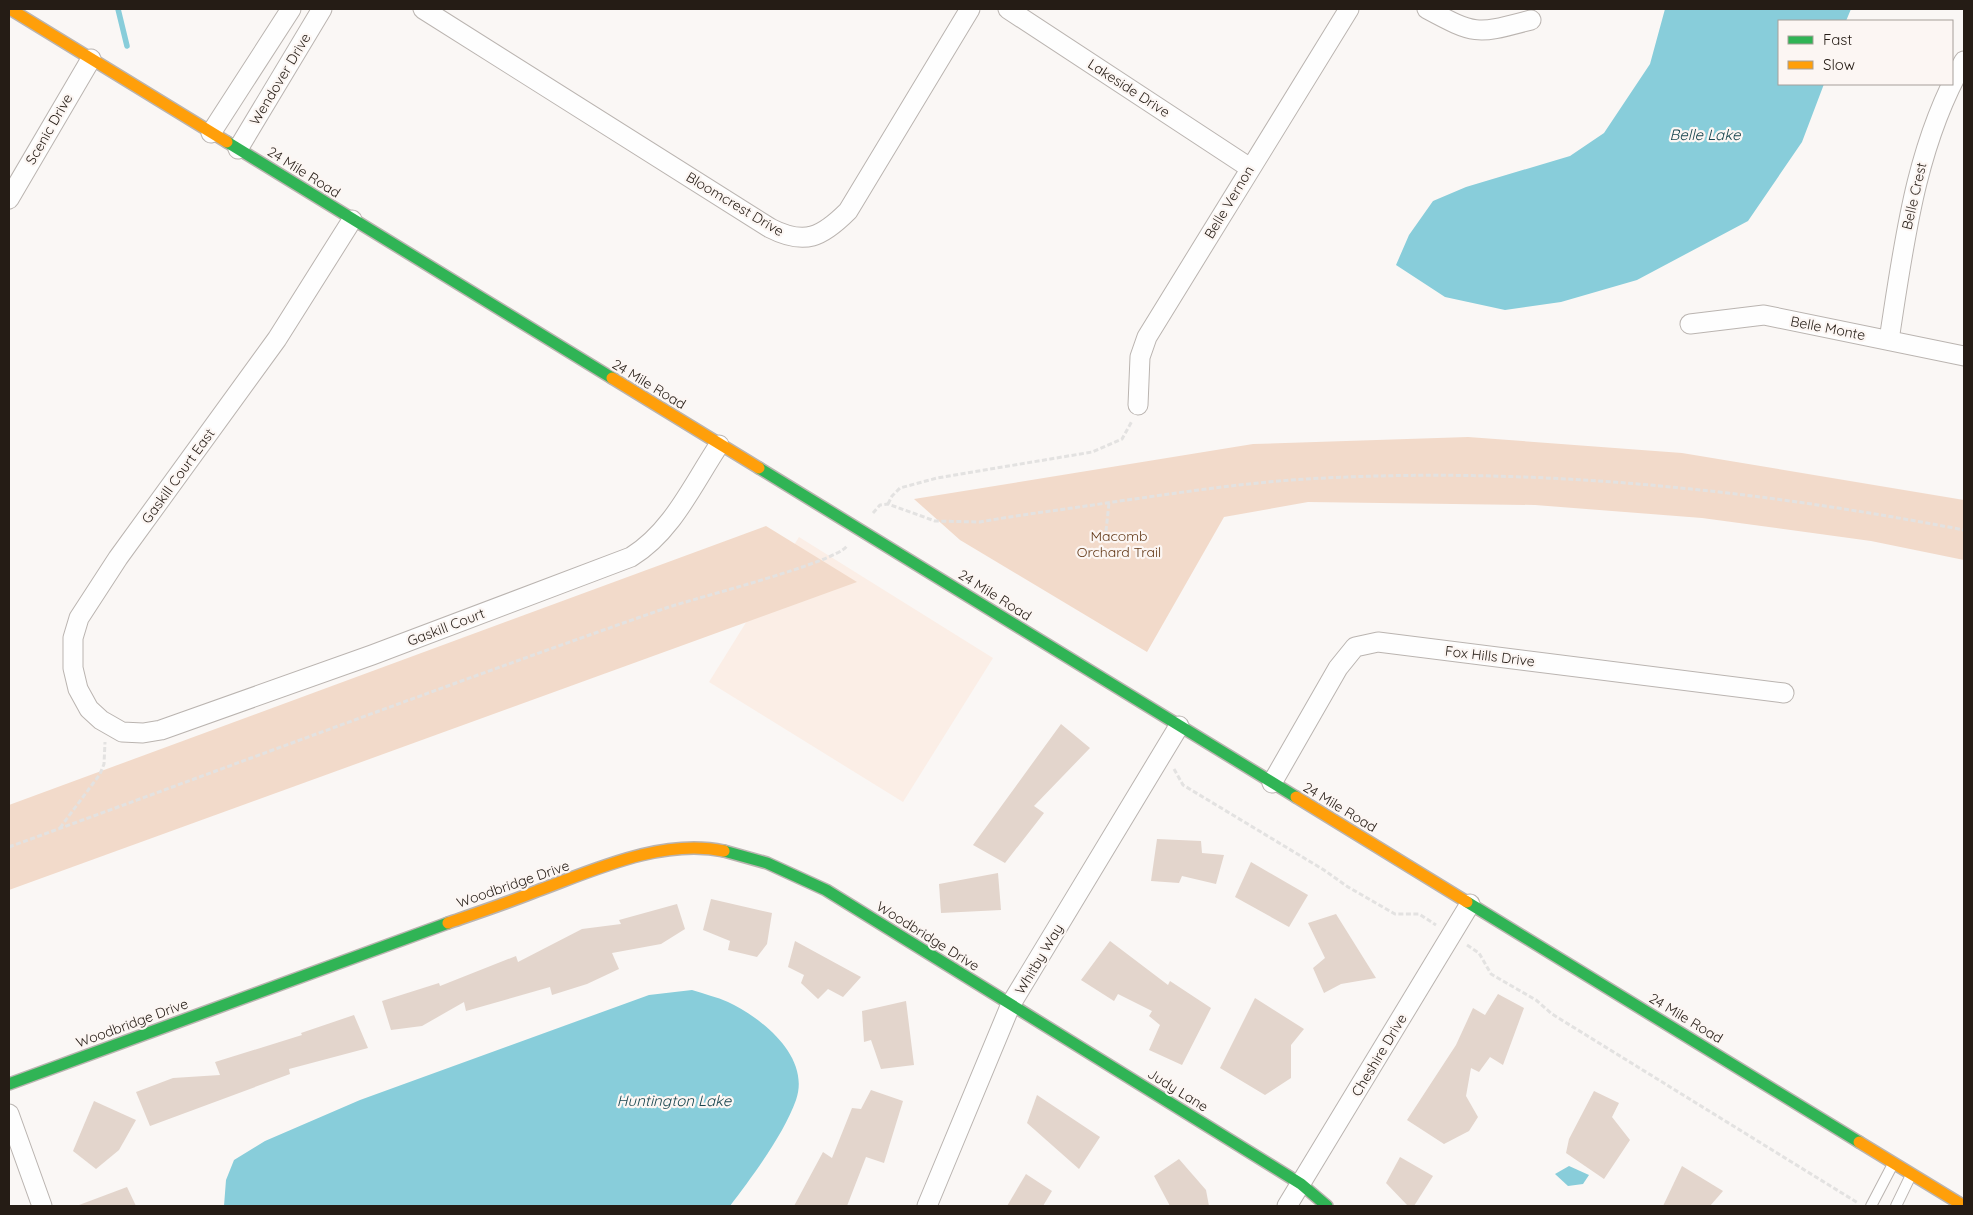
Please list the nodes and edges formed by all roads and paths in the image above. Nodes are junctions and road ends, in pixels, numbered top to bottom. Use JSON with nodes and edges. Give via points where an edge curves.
{"nodes":[{"id":1,"x":10,"y":9,"type":"edge"},
{"id":2,"x":291,"y":9,"type":"edge"},
{"id":3,"x":322,"y":9,"type":"edge"},
{"id":4,"x":422,"y":9,"type":"edge"},
{"id":5,"x":970,"y":9,"type":"edge"},
{"id":6,"x":1008,"y":9,"type":"edge"},
{"id":7,"x":1349,"y":9,"type":"edge"},
{"id":8,"x":1427,"y":9,"type":"edge"},
{"id":9,"x":1531,"y":20,"type":"dead end"},
{"id":10,"x":91,"y":59,"type":"junction"},
{"id":11,"x":1964,"y":61,"type":"edge"},
{"id":12,"x":1953,"y":82,"type":"edge"},
{"id":13,"x":1952,"y":85,"type":"edge"},
{"id":14,"x":212,"y":133,"type":"junction"},
{"id":15,"x":238,"y":149,"type":"junction"},
{"id":16,"x":1250,"y":168,"type":"junction"},
{"id":17,"x":9,"y":199,"type":"edge"},
{"id":18,"x":352,"y":220,"type":"junction"},
{"id":19,"x":1690,"y":324,"type":"dead end"},
{"id":20,"x":1889,"y":340,"type":"junction"},
{"id":21,"x":1964,"y":356,"type":"edge"},
{"id":22,"x":1138,"y":405,"type":"joint"},
{"id":23,"x":719,"y":445,"type":"junction"},
{"id":24,"x":1109,"y":503,"type":"dead end"},
{"id":25,"x":888,"y":504,"type":"dead end"},
{"id":26,"x":1106,"y":532,"type":"dead end"},
{"id":27,"x":1784,"y":692,"type":"dead end"},
{"id":28,"x":104,"y":722,"type":"junction"},
{"id":29,"x":1179,"y":726,"type":"junction"},
{"id":30,"x":122,"y":732,"type":"joint"},
{"id":31,"x":1159,"y":759,"type":"junction"},
{"id":32,"x":1272,"y":783,"type":"junction"},
{"id":33,"x":59,"y":829,"type":"dead end"},
{"id":34,"x":1470,"y":904,"type":"junction"},
{"id":35,"x":1451,"y":935,"type":"junction"},
{"id":36,"x":1011,"y":1004,"type":"junction"},
{"id":37,"x":9,"y":1084,"type":"edge"},
{"id":38,"x":9,"y":1114,"type":"edge"},
{"id":39,"x":1894,"y":1163,"type":"junction"},
{"id":40,"x":1911,"y":1174,"type":"junction"},
{"id":41,"x":1301,"y":1184,"type":"junction"},
{"id":42,"x":42,"y":1206,"type":"edge"},
{"id":43,"x":927,"y":1206,"type":"edge"},
{"id":44,"x":1287,"y":1206,"type":"edge"},
{"id":45,"x":1327,"y":1206,"type":"edge"},
{"id":46,"x":1863,"y":1206,"type":"edge"},
{"id":47,"x":1871,"y":1206,"type":"edge"},
{"id":48,"x":1896,"y":1206,"type":"edge"},
{"id":49,"x":1964,"y":1206,"type":"edge"}],
"edges":[{"from":1,"to":10,"type":"street","name":"24 Mile Road"},
{"from":2,"to":14,"type":"street","name":"Wendover Drive"},
{"from":3,"to":15,"type":"street","name":"Wendover Drive"},
{"from":4,"to":5,"type":"street","name":"Bloomcrest Drive","via":[[770,228],[790,236],[811,238],[832,227],[848,211]]},
{"from":6,"to":16,"type":"street","name":"Lakeside Drive"},
{"from":7,"to":16,"type":"street","name":"Belle Vernon"},
{"from":8,"to":9,"type":"street","via":[[1462,28],[1479,32]]},
{"from":10,"to":14,"type":"street","name":"24 Mile Road"},
{"from":10,"to":17,"type":"street","name":"Scenic Drive"},
{"from":11,"to":12,"type":"street","name":"Belle Crest"},
{"from":13,"to":20,"type":"street","name":"Belle Crest","via":[[1918,178],[1906,226]]},
{"from":14,"to":15,"type":"street","name":"24 Mile Road"},
{"from":15,"to":18,"type":"street","name":"24 Mile Road"},
{"from":16,"to":22,"type":"street","name":"Belle Vernon","via":[[1147,337],[1140,357]]},
{"from":18,"to":23,"type":"street","name":"24 Mile Road"},
{"from":18,"to":28,"type":"street","name":"Gaskill Court East","via":[[277,339],[78,618],[73,638],[73,668],[78,689],[89,709]]},
{"from":19,"to":20,"type":"street","name":"Belle Monte","via":[[1764,315]]},
{"from":20,"to":21,"type":"street","name":"Belle Monte"},
{"from":22,"to":25,"type":"path","via":[[1122,439],[1092,452],[937,478],[900,488]]},
{"from":23,"to":29,"type":"street","name":"24 Mile Road"},
{"from":23,"to":30,"type":"street","name":"Gaskill Court","via":[[663,531],[631,557],[372,655],[161,730]]},
{"from":24,"to":26,"type":"path"},
{"from":27,"to":32,"type":"street","name":"Fox Hills Drive","via":[[1378,642],[1355,647],[1338,668]]},
{"from":28,"to":30,"type":"street","name":"Gaskill Court East"},
{"from":28,"to":33,"type":"path","via":[[104,764],[100,774]]},
{"from":29,"to":31,"type":"street","name":"Whitby Way"},
{"from":29,"to":32,"type":"street","name":"24 Mile Road"},
{"from":31,"to":35,"type":"path","via":[[1173,767],[1183,785],[1348,887],[1395,914],[1419,914]]},
{"from":31,"to":36,"type":"street","name":"Whitby Way"},
{"from":32,"to":34,"type":"street","name":"24 Mile Road"},
{"from":34,"to":35,"type":"street","name":"Cheshire Drive"},
{"from":34,"to":39,"type":"street","name":"24 Mile Road"},
{"from":35,"to":41,"type":"street","name":"Cheshire Drive"},
{"from":35,"to":46,"type":"path","via":[[1479,953],[1491,974]]},
{"from":36,"to":37,"type":"street","name":"Woodbridge Drive","via":[[826,890],[742,854],[703,848],[683,849],[632,859],[476,913]]},
{"from":36,"to":41,"type":"street","name":"Judy Lane"},
{"from":36,"to":43,"type":"street","name":"Whitby Way"},
{"from":38,"to":42,"type":"street"},
{"from":39,"to":40,"type":"street","name":"24 Mile Road"},
{"from":39,"to":47,"type":"lane"},
{"from":40,"to":48,"type":"lane"},
{"from":40,"to":49,"type":"street","name":"24 Mile Road"},
{"from":41,"to":44,"type":"street","name":"Cheshire Drive"},
{"from":41,"to":45,"type":"street","name":"Judy Lane"}]}
